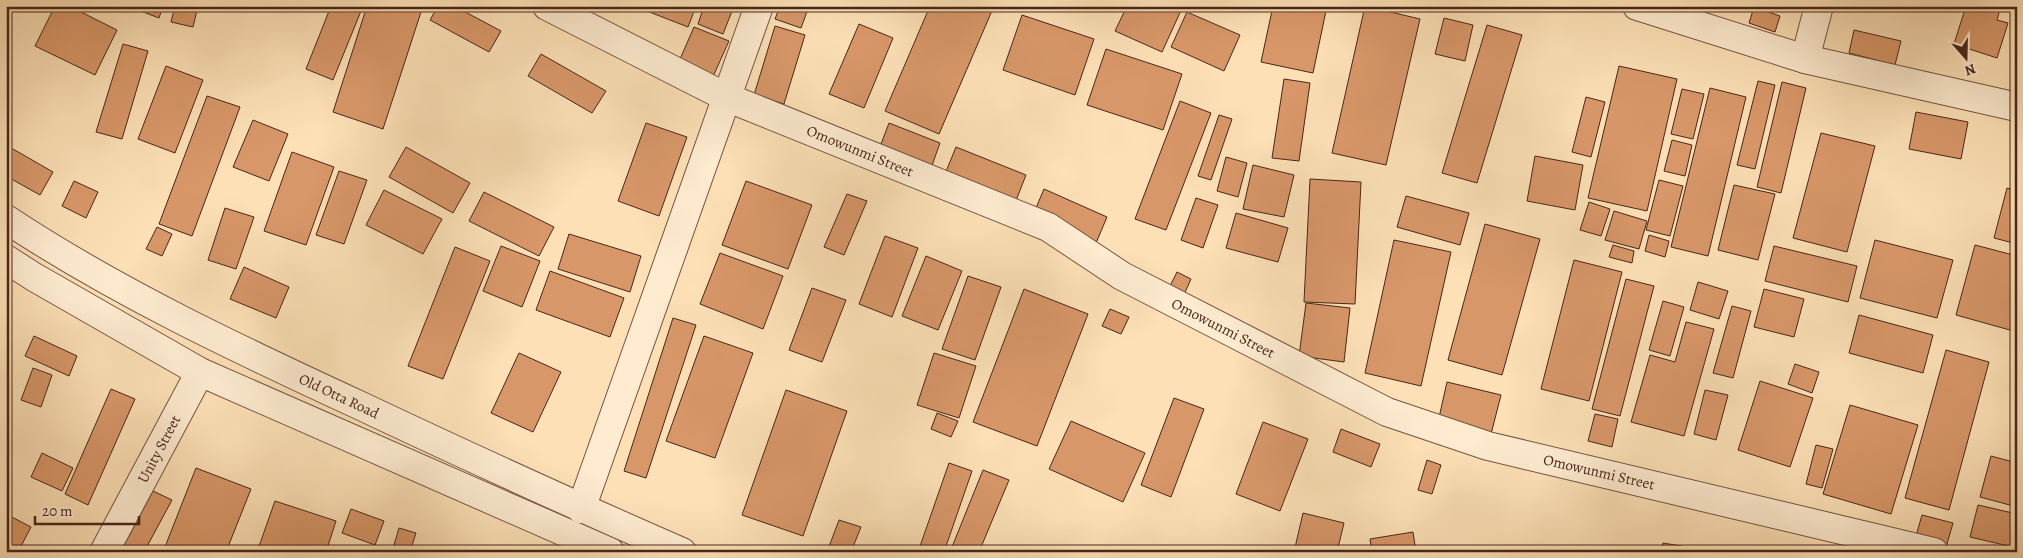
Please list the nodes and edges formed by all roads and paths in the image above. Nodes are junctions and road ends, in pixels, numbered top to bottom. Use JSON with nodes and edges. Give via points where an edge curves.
{"nodes":[{"id":1,"x":547,"y":6,"type":"edge"},
{"id":2,"x":760,"y":6,"type":"edge"},
{"id":3,"x":1637,"y":6,"type":"edge"},
{"id":4,"x":1819,"y":6,"type":"edge"},
{"id":5,"x":1805,"y":59,"type":"junction"},
{"id":6,"x":726,"y":97,"type":"junction"},
{"id":7,"x":2017,"y":108,"type":"edge"},
{"id":8,"x":6,"y":219,"type":"edge"},
{"id":9,"x":6,"y":259,"type":"edge"},
{"id":10,"x":200,"y":372,"type":"junction"},
{"id":11,"x":581,"y":508,"type":"junction"},
{"id":12,"x":104,"y":552,"type":"edge"},
{"id":13,"x":610,"y":552,"type":"edge"},
{"id":14,"x":682,"y":552,"type":"edge"},
{"id":15,"x":1934,"y":552,"type":"edge"}],
"edges":[{"from":1,"to":6,"type":"street","name":"Omowunmi Street"},
{"from":2,"to":6,"type":"street"},
{"from":3,"to":5,"type":"street"},
{"from":4,"to":5,"type":"street"},
{"from":5,"to":7,"type":"street"},
{"from":6,"to":11,"type":"street"},
{"from":6,"to":15,"type":"street","name":"Omowunmi Street","via":[[1048,227],[1122,276],[1387,412],[1488,446]]},
{"from":8,"to":11,"type":"street","name":"Old Otta Road","via":[[50,248],[220,340]]},
{"from":9,"to":10,"type":"street"},
{"from":10,"to":12,"type":"street","name":"Unity Street"},
{"from":10,"to":13,"type":"street"},
{"from":11,"to":14,"type":"street","name":"Old Otta Road"}]}
